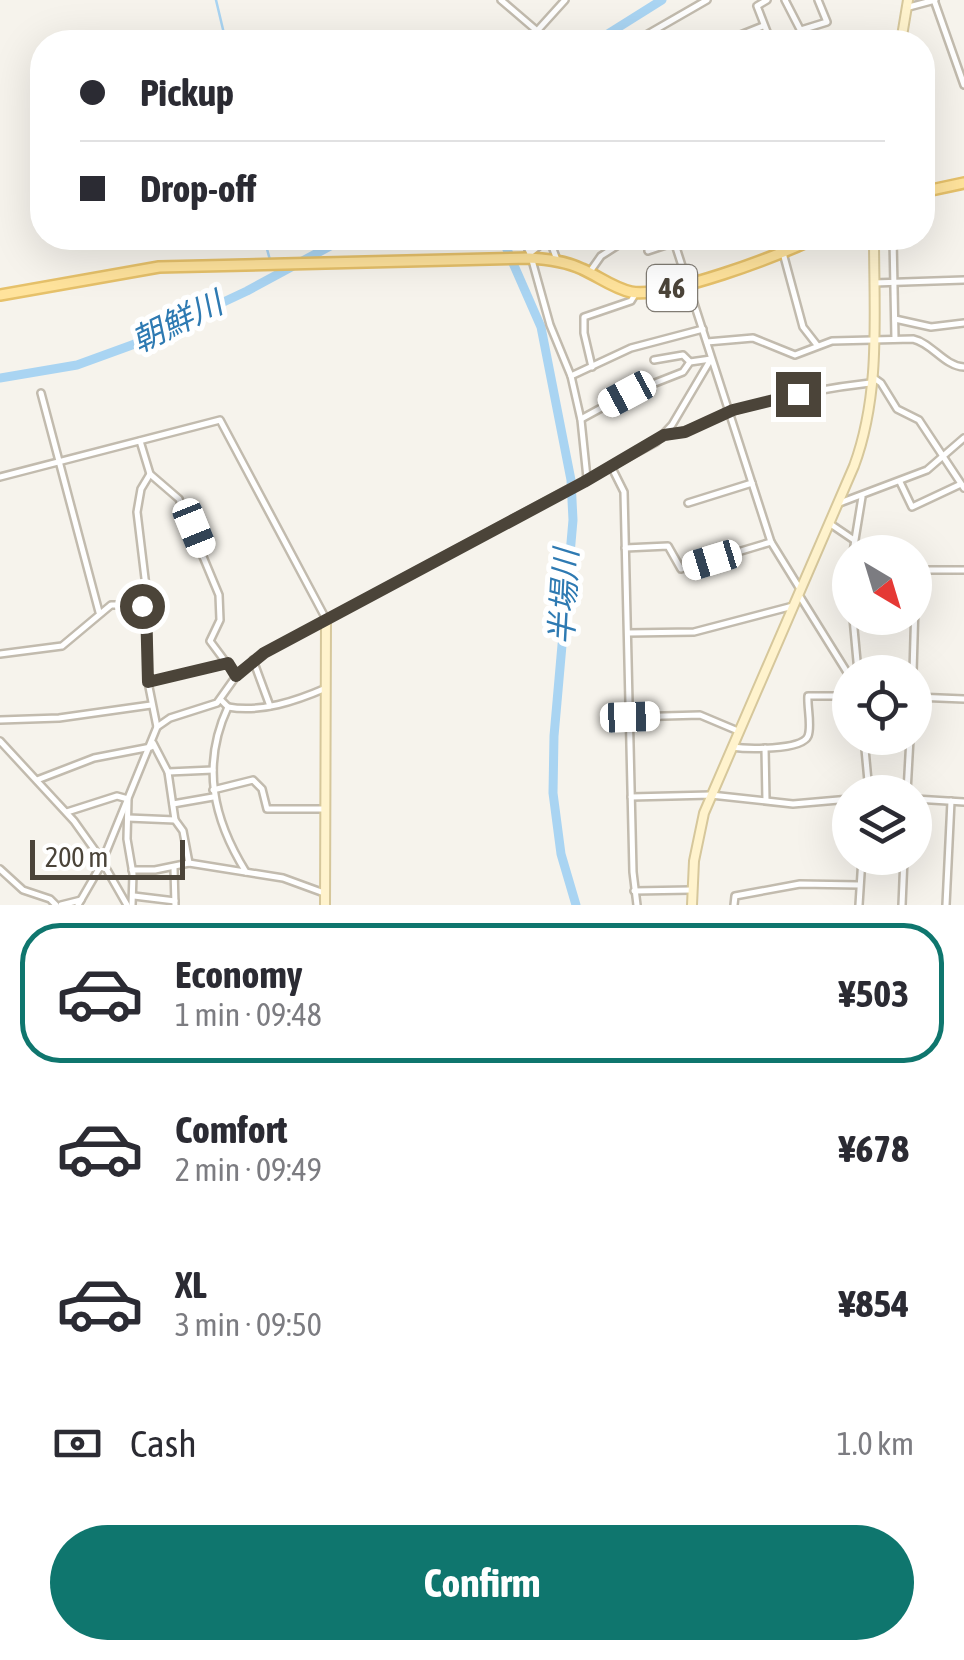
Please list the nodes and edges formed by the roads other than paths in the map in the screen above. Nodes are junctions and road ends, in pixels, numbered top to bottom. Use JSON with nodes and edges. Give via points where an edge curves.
{"nodes":[{"id":1,"x":502,"y":0,"type":"edge"},
{"id":2,"x":565,"y":0,"type":"edge"},
{"id":3,"x":707,"y":0,"type":"edge"},
{"id":4,"x":767,"y":0,"type":"edge"},
{"id":5,"x":784,"y":0,"type":"edge"},
{"id":6,"x":818,"y":0,"type":"edge"},
{"id":7,"x":935,"y":0,"type":"edge"},
{"id":8,"x":908,"y":3,"type":"edge"},
{"id":9,"x":763,"y":26,"type":"junction"},
{"id":10,"x":536,"y":30,"type":"edge"},
{"id":11,"x":538,"y":30,"type":"edge"},
{"id":12,"x":655,"y":30,"type":"edge"},
{"id":13,"x":753,"y":30,"type":"edge"},
{"id":14,"x":765,"y":30,"type":"edge"},
{"id":15,"x":801,"y":30,"type":"joint"},
{"id":16,"x":903,"y":30,"type":"edge"},
{"id":17,"x":964,"y":85,"type":"edge"},
{"id":18,"x":964,"y":183,"type":"edge"},
{"id":19,"x":935,"y":189,"type":"edge"},
{"id":20,"x":525,"y":250,"type":"edge"},
{"id":21,"x":535,"y":250,"type":"edge"},
{"id":22,"x":553,"y":250,"type":"edge"},
{"id":23,"x":610,"y":250,"type":"edge"},
{"id":24,"x":677,"y":250,"type":"edge"},
{"id":25,"x":789,"y":250,"type":"edge"},
{"id":26,"x":874,"y":250,"type":"edge"},
{"id":27,"x":893,"y":250,"type":"edge"},
{"id":28,"x":785,"y":252,"type":"junction"},
{"id":29,"x":527,"y":257,"type":"junction"},
{"id":30,"x":557,"y":260,"type":"junction"},
{"id":31,"x":590,"y":273,"type":"junction"},
{"id":32,"x":964,"y":280,"type":"edge"},
{"id":33,"x":688,"y":282,"type":"junction"},
{"id":34,"x":874,"y":282,"type":"junction"},
{"id":35,"x":894,"y":282,"type":"junction"},
{"id":36,"x":636,"y":293,"type":"junction"},
{"id":37,"x":0,"y":295,"type":"edge"},
{"id":38,"x":895,"y":319,"type":"junction"},
{"id":39,"x":964,"y":323,"type":"edge"},
{"id":40,"x":703,"y":330,"type":"junction"},
{"id":41,"x":895,"y":339,"type":"junction"},
{"id":42,"x":874,"y":340,"type":"junction"},
{"id":43,"x":707,"y":342,"type":"junction"},
{"id":44,"x":817,"y":345,"type":"junction"},
{"id":45,"x":711,"y":359,"type":"junction"},
{"id":46,"x":654,"y":360,"type":"dead end"},
{"id":47,"x":690,"y":362,"type":"junction"},
{"id":48,"x":592,"y":367,"type":"junction"},
{"id":49,"x":964,"y":367,"type":"edge"},
{"id":50,"x":571,"y":376,"type":"junction"},
{"id":51,"x":873,"y":381,"type":"junction"},
{"id":52,"x":41,"y":393,"type":"dead end"},
{"id":53,"x":729,"y":413,"type":"junction"},
{"id":54,"x":580,"y":420,"type":"junction"},
{"id":55,"x":664,"y":435,"type":"junction"},
{"id":56,"x":964,"y":438,"type":"edge"},
{"id":57,"x":140,"y":441,"type":"junction"},
{"id":58,"x":944,"y":457,"type":"junction"},
{"id":59,"x":57,"y":462,"type":"junction"},
{"id":60,"x":612,"y":466,"type":"junction"},
{"id":61,"x":150,"y":474,"type":"junction"},
{"id":62,"x":0,"y":477,"type":"edge"},
{"id":63,"x":586,"y":481,"type":"junction"},
{"id":64,"x":900,"y":482,"type":"junction"},
{"id":65,"x":752,"y":483,"type":"junction"},
{"id":66,"x":962,"y":486,"type":"edge"},
{"id":67,"x":862,"y":496,"type":"junction"},
{"id":68,"x":688,"y":503,"type":"dead end"},
{"id":69,"x":837,"y":504,"type":"junction"},
{"id":70,"x":829,"y":523,"type":"junction"},
{"id":71,"x":847,"y":535,"type":"edge"},
{"id":72,"x":855,"y":535,"type":"edge"},
{"id":73,"x":771,"y":542,"type":"junction"},
{"id":74,"x":626,"y":548,"type":"junction"},
{"id":75,"x":932,"y":570,"type":"edge"},
{"id":76,"x":964,"y":570,"type":"edge"},
{"id":77,"x":799,"y":592,"type":"junction"},
{"id":78,"x":146,"y":605,"type":"junction"},
{"id":79,"x":793,"y":606,"type":"junction"},
{"id":80,"x":99,"y":612,"type":"junction"},
{"id":81,"x":326,"y":619,"type":"junction"},
{"id":82,"x":628,"y":633,"type":"junction"},
{"id":83,"x":0,"y":654,"type":"edge"},
{"id":84,"x":837,"y":655,"type":"edge"},
{"id":85,"x":253,"y":660,"type":"junction"},
{"id":86,"x":228,"y":663,"type":"junction"},
{"id":87,"x":236,"y":676,"type":"junction"},
{"id":88,"x":148,"y":682,"type":"junction"},
{"id":89,"x":327,"y":688,"type":"junction"},
{"id":90,"x":832,"y":696,"type":"edge"},
{"id":91,"x":932,"y":698,"type":"edge"},
{"id":92,"x":964,"y":699,"type":"edge"},
{"id":93,"x":221,"y":700,"type":"junction"},
{"id":94,"x":151,"y":705,"type":"junction"},
{"id":95,"x":228,"y":706,"type":"junction"},
{"id":96,"x":270,"y":706,"type":"junction"},
{"id":97,"x":630,"y":717,"type":"junction"},
{"id":98,"x":0,"y":720,"type":"edge"},
{"id":99,"x":157,"y":727,"type":"junction"},
{"id":100,"x":739,"y":731,"type":"junction"},
{"id":101,"x":0,"y":741,"type":"edge"},
{"id":102,"x":152,"y":745,"type":"junction"},
{"id":103,"x":732,"y":746,"type":"junction"},
{"id":104,"x":765,"y":748,"type":"junction"},
{"id":105,"x":213,"y":770,"type":"junction"},
{"id":106,"x":168,"y":772,"type":"junction"},
{"id":107,"x":37,"y":780,"type":"junction"},
{"id":108,"x":213,"y":794,"type":"junction"},
{"id":109,"x":711,"y":795,"type":"junction"},
{"id":110,"x":631,"y":797,"type":"junction"},
{"id":111,"x":127,"y":798,"type":"junction"},
{"id":112,"x":932,"y":800,"type":"edge"},
{"id":113,"x":766,"y":801,"type":"junction"},
{"id":114,"x":832,"y":801,"type":"edge"},
{"id":115,"x":951,"y":801,"type":"junction"},
{"id":116,"x":964,"y":802,"type":"edge"},
{"id":117,"x":173,"y":804,"type":"junction"},
{"id":118,"x":326,"y":809,"type":"junction"},
{"id":119,"x":67,"y":812,"type":"junction"},
{"id":120,"x":128,"y":818,"type":"junction"},
{"id":121,"x":175,"y":820,"type":"junction"},
{"id":122,"x":102,"y":862,"type":"junction"},
{"id":123,"x":189,"y":864,"type":"junction"},
{"id":124,"x":174,"y":867,"type":"junction"},
{"id":125,"x":0,"y":869,"type":"edge"},
{"id":126,"x":132,"y":870,"type":"junction"},
{"id":127,"x":246,"y":872,"type":"junction"},
{"id":128,"x":860,"y":875,"type":"edge"},
{"id":129,"x":903,"y":875,"type":"edge"},
{"id":130,"x":859,"y":885,"type":"junction"},
{"id":131,"x":692,"y":890,"type":"junction"},
{"id":132,"x":634,"y":891,"type":"junction"},
{"id":133,"x":325,"y":893,"type":"junction"},
{"id":134,"x":134,"y":896,"type":"junction"},
{"id":135,"x":79,"y":903,"type":"edge"},
{"id":136,"x":175,"y":903,"type":"edge"},
{"id":137,"x":58,"y":905,"type":"edge"},
{"id":138,"x":129,"y":905,"type":"edge"},
{"id":139,"x":325,"y":905,"type":"edge"},
{"id":140,"x":638,"y":905,"type":"edge"},
{"id":141,"x":692,"y":905,"type":"edge"},
{"id":142,"x":734,"y":905,"type":"edge"},
{"id":143,"x":859,"y":905,"type":"edge"},
{"id":144,"x":902,"y":905,"type":"edge"},
{"id":145,"x":946,"y":905,"type":"edge"}],
"edges":[{"from":1,"to":10,"type":"street"},
{"from":2,"to":11,"type":"street"},
{"from":3,"to":12,"type":"street"},
{"from":4,"to":9,"type":"street","via":[[757,6]]},
{"from":5,"to":15,"type":"street"},
{"from":6,"to":15,"type":"street","via":[[827,22]]},
{"from":7,"to":8,"type":"street"},
{"from":7,"to":17,"type":"street"},
{"from":8,"to":16,"type":"street"},
{"from":9,"to":13,"type":"street"},
{"from":9,"to":14,"type":"street"},
{"from":18,"to":19,"type":"main road"},
{"from":20,"to":29,"type":"street"},
{"from":21,"to":29,"type":"street"},
{"from":22,"to":30,"type":"street"},
{"from":23,"to":31,"type":"street"},
{"from":24,"to":33,"type":"street"},
{"from":25,"to":28,"type":"main road","number":"46"},
{"from":26,"to":34,"type":"street"},
{"from":27,"to":35,"type":"street"},
{"from":28,"to":33,"type":"main road","number":"46"},
{"from":28,"to":44,"type":"street","via":[[803,327]]},
{"from":29,"to":30,"type":"main road","number":"46"},
{"from":29,"to":37,"type":"main road","number":"46","via":[[140,269]]},
{"from":29,"to":50,"type":"street"},
{"from":30,"to":31,"type":"main road","number":"46"},
{"from":31,"to":36,"type":"main road","number":"46"},
{"from":32,"to":35,"type":"street"},
{"from":33,"to":36,"type":"main road","number":"46"},
{"from":33,"to":40,"type":"street"},
{"from":34,"to":35,"type":"street"},
{"from":34,"to":42,"type":"street"},
{"from":35,"to":38,"type":"street"},
{"from":36,"to":48,"type":"street","via":[[632,302],[584,316]]},
{"from":38,"to":39,"type":"street","via":[[930,327]]},
{"from":38,"to":41,"type":"street"},
{"from":40,"to":43,"type":"street"},
{"from":40,"to":48,"type":"street","via":[[631,348]]},
{"from":41,"to":42,"type":"street"},
{"from":41,"to":49,"type":"street","via":[[918,339]]},
{"from":42,"to":44,"type":"street"},
{"from":42,"to":51,"type":"street"},
{"from":43,"to":44,"type":"street","via":[[754,338],[795,354]]},
{"from":43,"to":45,"type":"street"},
{"from":45,"to":47,"type":"street"},
{"from":45,"to":53,"type":"street"},
{"from":45,"to":55,"type":"street"},
{"from":46,"to":47,"type":"street","via":[[682,355]]},
{"from":47,"to":54,"type":"street","via":[[684,372]]},
{"from":48,"to":50,"type":"street"},
{"from":50,"to":54,"type":"street"},
{"from":51,"to":53,"type":"street"},
{"from":51,"to":58,"type":"street","via":[[897,409],[919,420]]},
{"from":51,"to":69,"type":"street","via":[[868,424]]},
{"from":52,"to":59,"type":"street"},
{"from":53,"to":55,"type":"street"},
{"from":53,"to":65,"type":"street"},
{"from":54,"to":63,"type":"street"},
{"from":55,"to":60,"type":"street"},
{"from":56,"to":58,"type":"street"},
{"from":57,"to":59,"type":"street"},
{"from":57,"to":61,"type":"street"},
{"from":57,"to":81,"type":"street","via":[[220,420]]},
{"from":58,"to":64,"type":"street"},
{"from":58,"to":66,"type":"street"},
{"from":59,"to":62,"type":"street"},
{"from":59,"to":80,"type":"street"},
{"from":60,"to":63,"type":"street"},
{"from":60,"to":74,"type":"street","via":[[623,490]]},
{"from":61,"to":78,"type":"street","via":[[138,498]]},
{"from":61,"to":86,"type":"street","via":[[174,492],[194,528],[218,594],[220,620],[210,641]]},
{"from":63,"to":81,"type":"street"},
{"from":64,"to":66,"type":"street","via":[[912,507]]},
{"from":64,"to":67,"type":"street"},
{"from":65,"to":68,"type":"street"},
{"from":65,"to":73,"type":"street"},
{"from":67,"to":69,"type":"street"},
{"from":67,"to":72,"type":"street"},
{"from":69,"to":70,"type":"street"},
{"from":70,"to":71,"type":"street"},
{"from":70,"to":77,"type":"street"},
{"from":73,"to":74,"type":"street","via":[[681,570],[668,546]]},
{"from":73,"to":77,"type":"street"},
{"from":74,"to":82,"type":"street"},
{"from":75,"to":76,"type":"street"},
{"from":77,"to":79,"type":"street"},
{"from":77,"to":84,"type":"street"},
{"from":78,"to":80,"type":"street","via":[[110,605]]},
{"from":78,"to":88,"type":"street"},
{"from":79,"to":82,"type":"street","via":[[694,632]]},
{"from":79,"to":100,"type":"street"},
{"from":80,"to":83,"type":"street","via":[[62,646]]},
{"from":81,"to":85,"type":"street"},
{"from":81,"to":89,"type":"street"},
{"from":82,"to":97,"type":"street"},
{"from":85,"to":87,"type":"street"},
{"from":85,"to":96,"type":"street"},
{"from":86,"to":87,"type":"street"},
{"from":86,"to":88,"type":"street"},
{"from":87,"to":93,"type":"street"},
{"from":88,"to":94,"type":"street"},
{"from":89,"to":96,"type":"street"},
{"from":89,"to":118,"type":"street"},
{"from":90,"to":104,"type":"street","via":[[808,696],[807,738]]},
{"from":91,"to":92,"type":"street"},
{"from":93,"to":95,"type":"street"},
{"from":93,"to":99,"type":"street"},
{"from":94,"to":98,"type":"street"},
{"from":94,"to":99,"type":"street"},
{"from":95,"to":96,"type":"street"},
{"from":95,"to":105,"type":"street"},
{"from":97,"to":100,"type":"street","via":[[700,715]]},
{"from":97,"to":110,"type":"street"},
{"from":99,"to":102,"type":"street"},
{"from":100,"to":103,"type":"street"},
{"from":101,"to":107,"type":"street"},
{"from":102,"to":106,"type":"street"},
{"from":102,"to":107,"type":"street"},
{"from":102,"to":111,"type":"street"},
{"from":103,"to":104,"type":"street"},
{"from":103,"to":109,"type":"street"},
{"from":104,"to":113,"type":"street"},
{"from":105,"to":106,"type":"street"},
{"from":105,"to":108,"type":"street"},
{"from":106,"to":117,"type":"street"},
{"from":107,"to":119,"type":"street"},
{"from":108,"to":117,"type":"street"},
{"from":108,"to":118,"type":"street","via":[[253,780],[267,808]]},
{"from":108,"to":127,"type":"street"},
{"from":109,"to":110,"type":"street"},
{"from":109,"to":113,"type":"street"},
{"from":109,"to":131,"type":"street"},
{"from":110,"to":132,"type":"street"},
{"from":111,"to":119,"type":"street"},
{"from":111,"to":120,"type":"street"},
{"from":111,"to":122,"type":"street"},
{"from":112,"to":115,"type":"street"},
{"from":113,"to":114,"type":"street"},
{"from":115,"to":116,"type":"street"},
{"from":115,"to":145,"type":"street"},
{"from":117,"to":121,"type":"street"},
{"from":118,"to":133,"type":"street"},
{"from":119,"to":122,"type":"street"},
{"from":120,"to":121,"type":"street"},
{"from":120,"to":126,"type":"street"},
{"from":121,"to":123,"type":"street"},
{"from":122,"to":135,"type":"street"},
{"from":122,"to":138,"type":"street"},
{"from":123,"to":124,"type":"street"},
{"from":123,"to":127,"type":"street"},
{"from":124,"to":126,"type":"street"},
{"from":124,"to":136,"type":"street"},
{"from":125,"to":137,"type":"street","via":[[23,890]]},
{"from":126,"to":134,"type":"street"},
{"from":127,"to":133,"type":"street"},
{"from":128,"to":130,"type":"street"},
{"from":129,"to":144,"type":"street"},
{"from":130,"to":142,"type":"street","via":[[800,884],[735,896]]},
{"from":130,"to":143,"type":"street"},
{"from":131,"to":132,"type":"street"},
{"from":131,"to":141,"type":"street"},
{"from":132,"to":140,"type":"street"},
{"from":133,"to":139,"type":"street"},
{"from":134,"to":136,"type":"street"},
{"from":134,"to":138,"type":"street"},
{"from":135,"to":137,"type":"street"}]}
